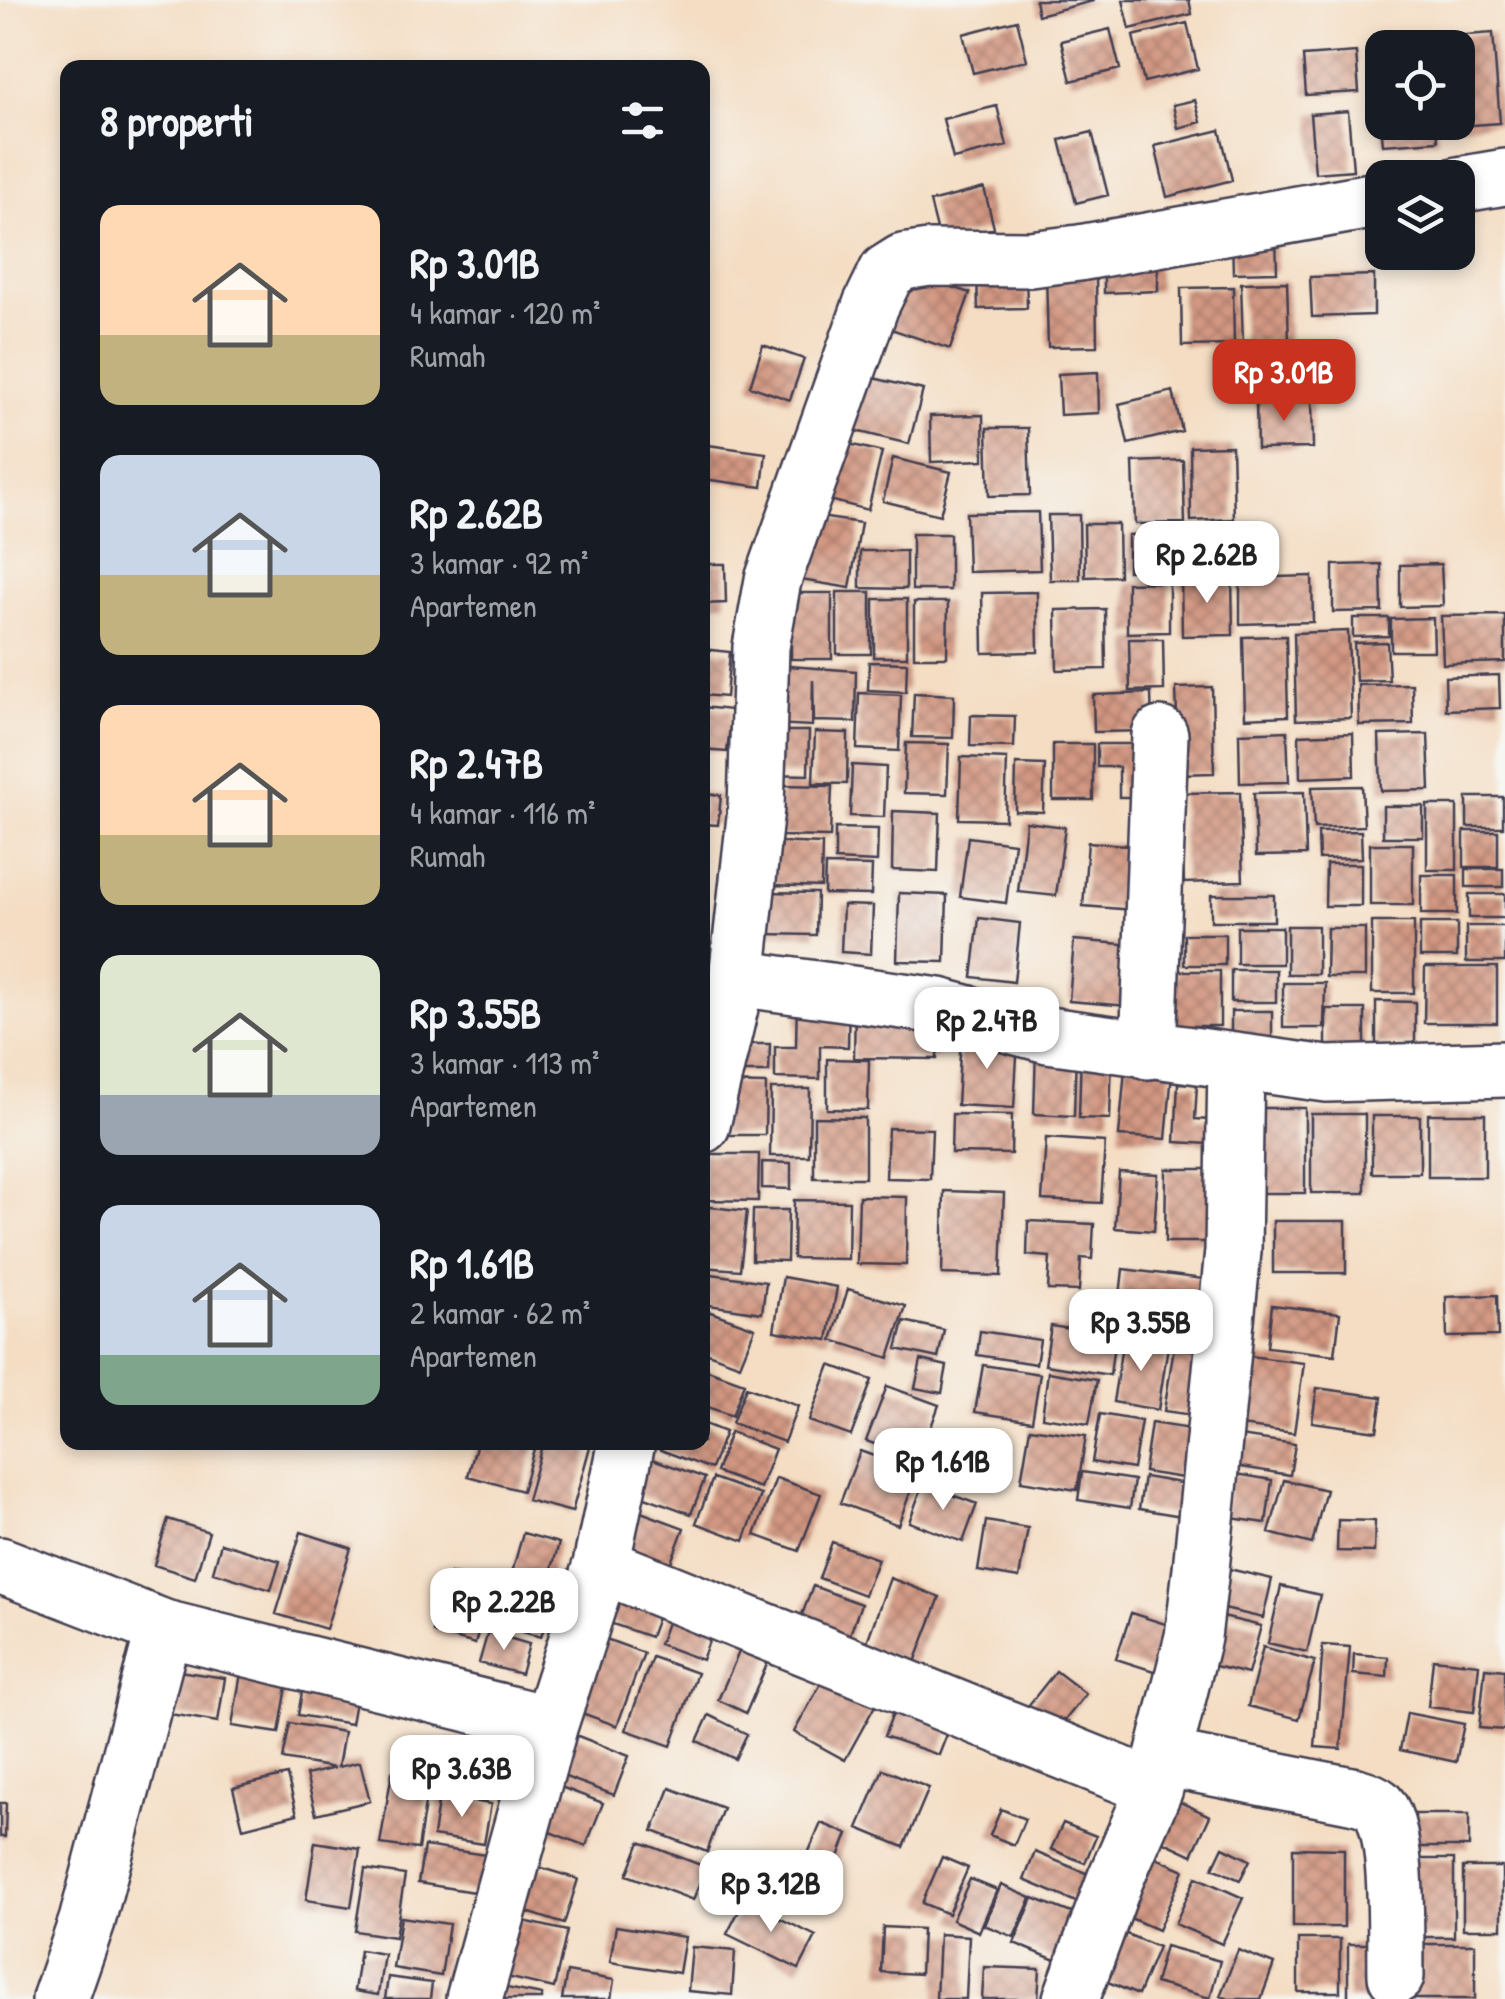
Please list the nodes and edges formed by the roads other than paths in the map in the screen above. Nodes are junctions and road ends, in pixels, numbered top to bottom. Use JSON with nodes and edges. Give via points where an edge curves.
{"nodes":[{"id":1,"x":1505,"y":177,"type":"edge"},
{"id":2,"x":1475,"y":182,"type":"edge"},
{"id":3,"x":1365,"y":202,"type":"edge"},
{"id":4,"x":1160,"y":735,"type":"dead end"},
{"id":5,"x":737,"y":978,"type":"junction"},
{"id":6,"x":1148,"y":1051,"type":"junction"},
{"id":7,"x":1236,"y":1062,"type":"junction"},
{"id":8,"x":1505,"y":1069,"type":"edge"},
{"id":9,"x":710,"y":1091,"type":"edge"},
{"id":10,"x":625,"y":1450,"type":"edge"},
{"id":11,"x":601,"y":1565,"type":"junction"},
{"id":12,"x":0,"y":1566,"type":"edge"},
{"id":13,"x":164,"y":1628,"type":"junction"},
{"id":14,"x":550,"y":1724,"type":"junction"},
{"id":15,"x":1159,"y":1773,"type":"junction"},
{"id":16,"x":1396,"y":1976,"type":"dead end"},
{"id":17,"x":60,"y":1999,"type":"edge"},
{"id":18,"x":474,"y":1999,"type":"edge"},
{"id":19,"x":1071,"y":1999,"type":"edge"}],
"edges":[{"from":1,"to":2,"type":"street"},
{"from":3,"to":5,"type":"street","via":[[1079,253],[929,258],[887,272],[773,580],[761,647],[756,808]]},
{"from":4,"to":6,"type":"street"},
{"from":5,"to":6,"type":"street","via":[[939,1006],[1048,1035]]},
{"from":5,"to":9,"type":"street"},
{"from":6,"to":7,"type":"street"},
{"from":7,"to":8,"type":"street","via":[[1353,1075]]},
{"from":7,"to":15,"type":"street","via":[[1233,1251],[1201,1568],[1193,1638]]},
{"from":10,"to":11,"type":"street"},
{"from":11,"to":14,"type":"street"},
{"from":11,"to":15,"type":"street"},
{"from":12,"to":13,"type":"street"},
{"from":13,"to":14,"type":"street"},
{"from":13,"to":17,"type":"street"},
{"from":14,"to":18,"type":"street"},
{"from":15,"to":16,"type":"street","via":[[1376,1803],[1392,1847]]},
{"from":15,"to":19,"type":"street"}]}
